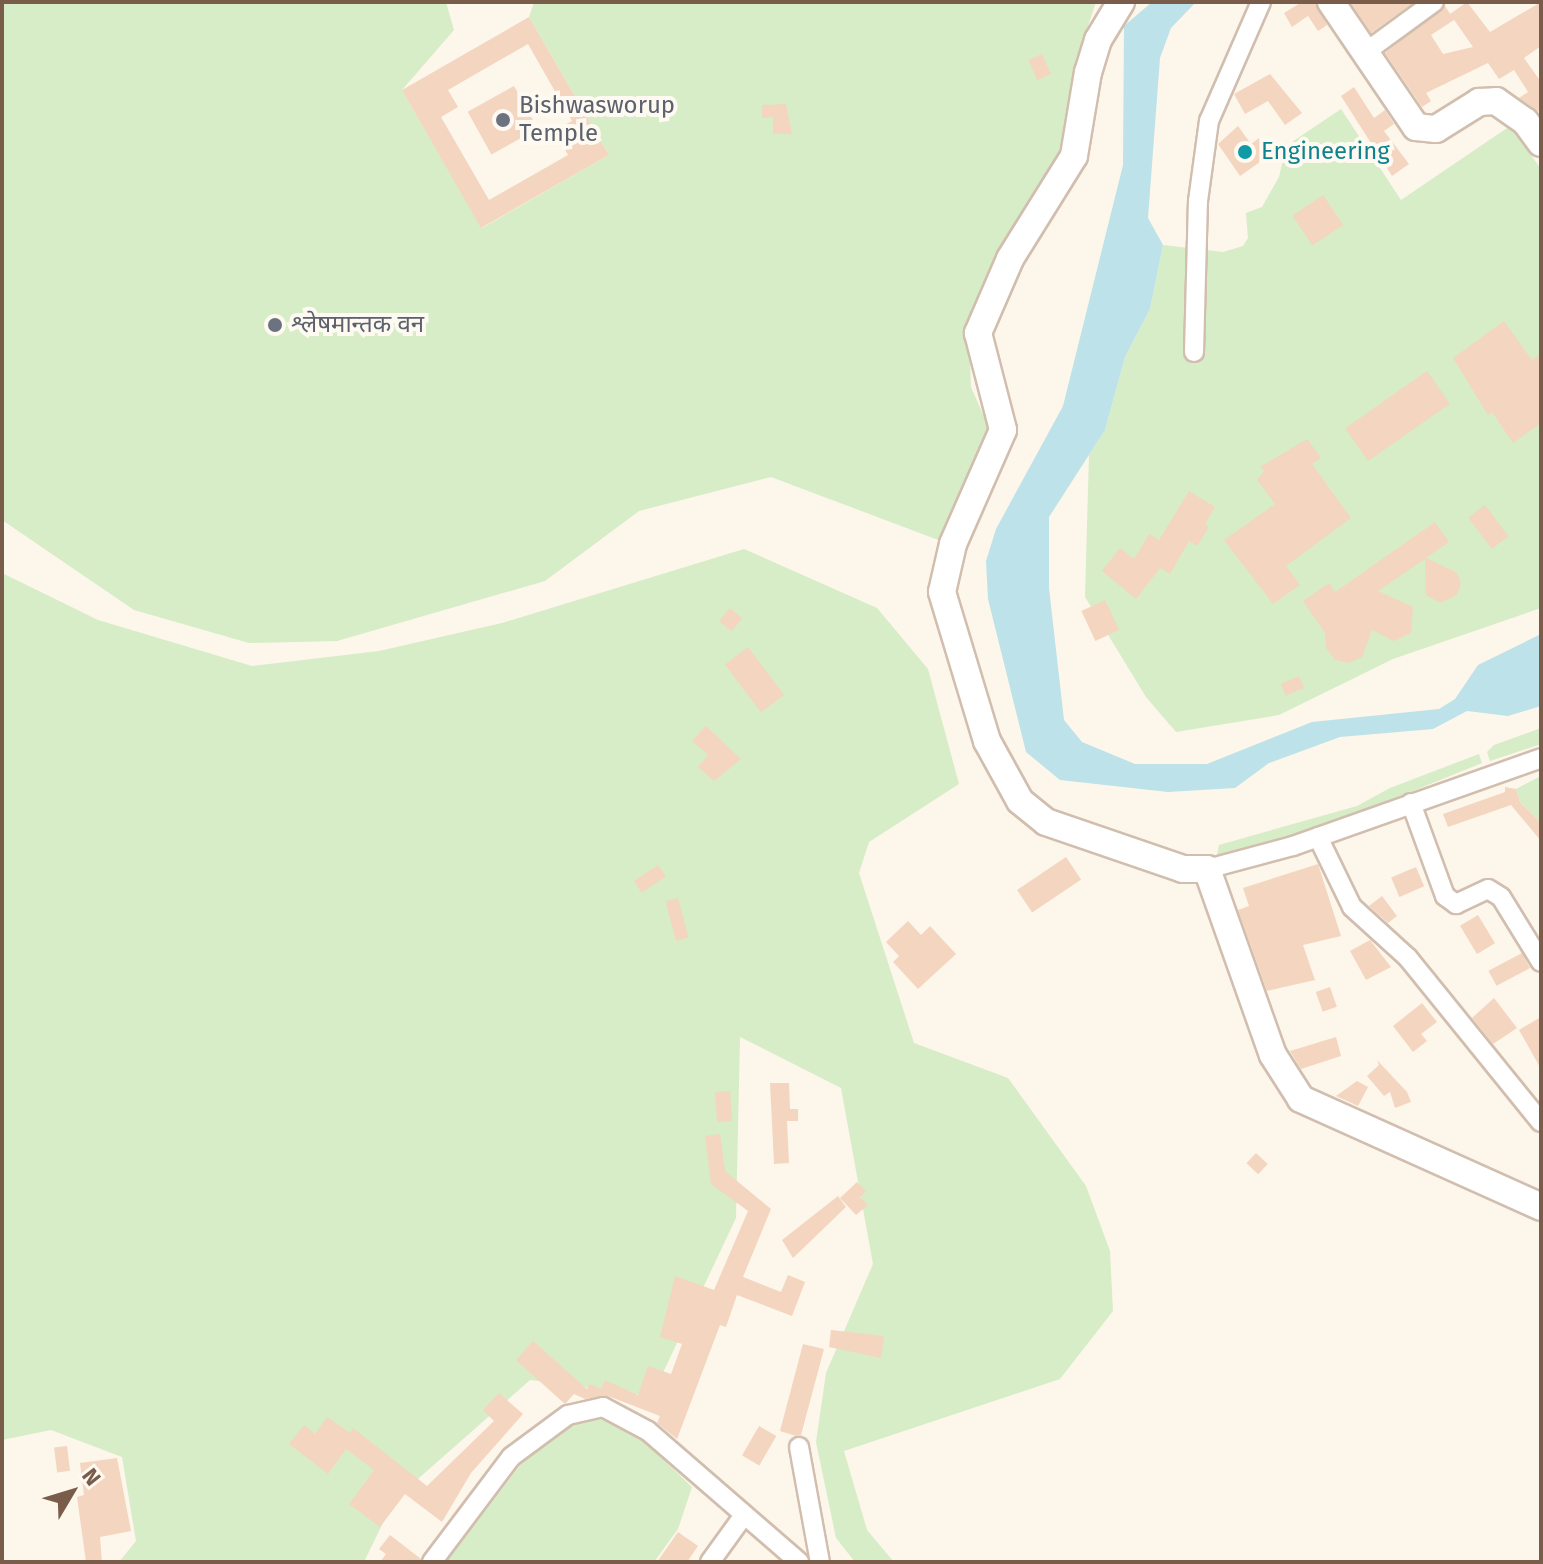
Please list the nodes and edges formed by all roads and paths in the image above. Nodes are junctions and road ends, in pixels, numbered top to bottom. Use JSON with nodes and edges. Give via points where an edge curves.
{"nodes":[{"id":1,"x":1121,"y":2,"type":"edge"},
{"id":2,"x":1261,"y":2,"type":"edge"},
{"id":3,"x":1331,"y":2,"type":"edge"},
{"id":4,"x":1434,"y":2,"type":"edge"},
{"id":5,"x":1363,"y":54,"type":"junction"},
{"id":6,"x":1541,"y":143,"type":"edge"},
{"id":7,"x":1194,"y":352,"type":"dead end"},
{"id":8,"x":1541,"y":758,"type":"edge"},
{"id":9,"x":1411,"y":803,"type":"junction"},
{"id":10,"x":1318,"y":837,"type":"junction"},
{"id":11,"x":1207,"y":869,"type":"junction"},
{"id":12,"x":1541,"y":962,"type":"edge"},
{"id":13,"x":1541,"y":1122,"type":"edge"},
{"id":14,"x":1541,"y":1207,"type":"edge"},
{"id":15,"x":799,"y":1447,"type":"dead end"},
{"id":16,"x":744,"y":1515,"type":"junction"},
{"id":17,"x":432,"y":1562,"type":"edge"},
{"id":18,"x":710,"y":1562,"type":"edge"},
{"id":19,"x":799,"y":1562,"type":"edge"},
{"id":20,"x":820,"y":1562,"type":"edge"}],
"edges":[{"from":1,"to":11,"type":"street","via":[[1098,40],[1088,72],[1074,156],[1010,259],[978,333],[1003,430],[953,544],[942,592],[987,741],[1020,801],[1046,822],[1079,836],[1183,869]]},
{"from":2,"to":7,"type":"street","via":[[1209,121],[1198,201]]},
{"from":3,"to":5,"type":"street"},
{"from":4,"to":5,"type":"street"},
{"from":5,"to":6,"type":"street","via":[[1416,127],[1436,129],[1479,102],[1496,101],[1517,113]]},
{"from":8,"to":9,"type":"street"},
{"from":9,"to":10,"type":"street"},
{"from":9,"to":12,"type":"street","via":[[1445,896],[1456,904],[1488,889],[1501,897]]},
{"from":10,"to":11,"type":"street"},
{"from":10,"to":13,"type":"street","via":[[1352,907],[1408,958]]},
{"from":11,"to":14,"type":"street","via":[[1273,1055],[1301,1099]]},
{"from":15,"to":20,"type":"street"},
{"from":16,"to":17,"type":"street","via":[[648,1431],[603,1407],[568,1415],[511,1457]]},
{"from":16,"to":18,"type":"street"},
{"from":16,"to":19,"type":"street"}]}
